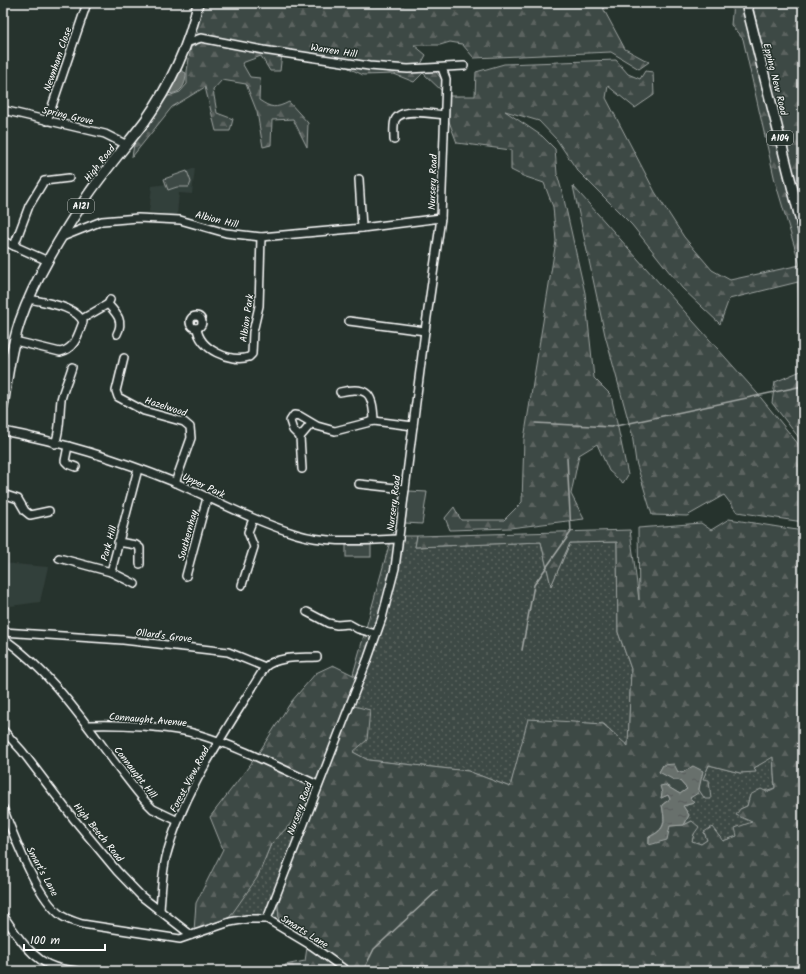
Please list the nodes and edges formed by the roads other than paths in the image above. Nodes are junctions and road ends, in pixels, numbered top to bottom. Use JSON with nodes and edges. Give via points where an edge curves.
{"nodes":[{"id":1,"x":87,"y":3,"type":"edge"},
{"id":2,"x":198,"y":3,"type":"edge"},
{"id":3,"x":746,"y":3,"type":"edge"},
{"id":4,"x":191,"y":31,"type":"junction"},
{"id":5,"x":201,"y":38,"type":"junction"},
{"id":6,"x":186,"y":43,"type":"junction"},
{"id":7,"x":464,"y":66,"type":"dead end"},
{"id":8,"x":442,"y":68,"type":"junction"},
{"id":9,"x":3,"y":110,"type":"edge"},
{"id":10,"x":444,"y":115,"type":"junction"},
{"id":11,"x":47,"y":121,"type":"junction"},
{"id":12,"x":394,"y":140,"type":"dead end"},
{"id":13,"x":126,"y":145,"type":"junction"},
{"id":14,"x":69,"y":178,"type":"dead end"},
{"id":15,"x":359,"y":179,"type":"dead end"},
{"id":16,"x":441,"y":218,"type":"junction"},
{"id":17,"x":362,"y":228,"type":"junction"},
{"id":18,"x":803,"y":230,"type":"edge"},
{"id":19,"x":62,"y":237,"type":"junction"},
{"id":20,"x":261,"y":237,"type":"junction"},
{"id":21,"x":3,"y":241,"type":"edge"},
{"id":22,"x":14,"y":246,"type":"junction"},
{"id":23,"x":48,"y":261,"type":"junction"},
{"id":24,"x":30,"y":299,"type":"junction"},
{"id":25,"x":82,"y":319,"type":"junction"},
{"id":26,"x":348,"y":322,"type":"dead end"},
{"id":27,"x":196,"y":328,"type":"dead end"},
{"id":28,"x":425,"y":331,"type":"junction"},
{"id":29,"x":117,"y":334,"type":"dead end"},
{"id":30,"x":15,"y":341,"type":"junction"},
{"id":31,"x":124,"y":358,"type":"dead end"},
{"id":32,"x":6,"y":365,"type":"edge"},
{"id":33,"x":72,"y":367,"type":"dead end"},
{"id":34,"x":340,"y":392,"type":"dead end"},
{"id":35,"x":3,"y":407,"type":"edge"},
{"id":36,"x":374,"y":421,"type":"junction"},
{"id":37,"x":312,"y":424,"type":"junction"},
{"id":38,"x":413,"y":426,"type":"junction"},
{"id":39,"x":3,"y":431,"type":"edge"},
{"id":40,"x":300,"y":437,"type":"junction"},
{"id":41,"x":55,"y":444,"type":"junction"},
{"id":42,"x":68,"y":446,"type":"junction"},
{"id":43,"x":76,"y":467,"type":"dead end"},
{"id":44,"x":138,"y":468,"type":"junction"},
{"id":45,"x":302,"y":469,"type":"dead end"},
{"id":46,"x":175,"y":483,"type":"junction"},
{"id":47,"x":359,"y":484,"type":"dead end"},
{"id":48,"x":405,"y":489,"type":"junction"},
{"id":49,"x":3,"y":494,"type":"edge"},
{"id":50,"x":206,"y":498,"type":"junction"},
{"id":51,"x":49,"y":511,"type":"dead end"},
{"id":52,"x":253,"y":519,"type":"junction"},
{"id":53,"x":399,"y":539,"type":"junction"},
{"id":54,"x":118,"y":542,"type":"junction"},
{"id":55,"x":59,"y":558,"type":"dead end"},
{"id":56,"x":140,"y":564,"type":"dead end"},
{"id":57,"x":111,"y":572,"type":"junction"},
{"id":58,"x":189,"y":573,"type":"dead end"},
{"id":59,"x":135,"y":584,"type":"dead end"},
{"id":60,"x":242,"y":585,"type":"dead end"},
{"id":61,"x":307,"y":612,"type":"dead end"},
{"id":62,"x":3,"y":632,"type":"edge"},
{"id":63,"x":376,"y":634,"type":"junction"},
{"id":64,"x":3,"y":638,"type":"edge"},
{"id":65,"x":317,"y":657,"type":"dead end"},
{"id":66,"x":265,"y":667,"type":"junction"},
{"id":67,"x":88,"y":725,"type":"junction"},
{"id":68,"x":3,"y":730,"type":"edge"},
{"id":69,"x":220,"y":742,"type":"junction"},
{"id":70,"x":318,"y":785,"type":"junction"},
{"id":71,"x":3,"y":808,"type":"edge"},
{"id":72,"x":178,"y":821,"type":"junction"},
{"id":73,"x":160,"y":911,"type":"junction"},
{"id":74,"x":3,"y":915,"type":"edge"},
{"id":75,"x":267,"y":919,"type":"junction"},
{"id":76,"x":191,"y":935,"type":"junction"},
{"id":77,"x":180,"y":939,"type":"joint"},
{"id":78,"x":76,"y":971,"type":"edge"},
{"id":79,"x":347,"y":971,"type":"edge"},
{"id":80,"x":404,"y":971,"type":"edge"},
{"id":81,"x":432,"y":971,"type":"edge"}],
"edges":[{"from":1,"to":11,"type":"street","name":"Newnham Close"},
{"from":2,"to":4,"type":"main road","name":"High Road","number":"A121"},
{"from":3,"to":18,"type":"main road","name":"Epping New Road","number":"A104"},
{"from":4,"to":5,"type":"street","name":"Warren Hill"},
{"from":4,"to":6,"type":"main road","name":"High Road","number":"A121"},
{"from":5,"to":6,"type":"street","name":"Warren Hill"},
{"from":5,"to":8,"type":"street","name":"Warren Hill","via":[[369,66]]},
{"from":6,"to":13,"type":"main road","name":"High Road","number":"A121","via":[[159,97]]},
{"from":7,"to":8,"type":"street","name":"Warren Hill"},
{"from":8,"to":10,"type":"street","name":"Nursery Road","via":[[446,79]]},
{"from":9,"to":11,"type":"street","name":"Spring Grove"},
{"from":10,"to":12,"type":"street","via":[[408,112],[400,115],[394,123]]},
{"from":10,"to":16,"type":"street","name":"Nursery Road"},
{"from":11,"to":13,"type":"street","name":"Spring Grove","via":[[105,134]]},
{"from":13,"to":19,"type":"main road","name":"High Road","number":"A121","via":[[88,195]]},
{"from":14,"to":22,"type":"street","via":[[44,181],[29,206]]},
{"from":15,"to":17,"type":"street"},
{"from":16,"to":17,"type":"street","name":"Albion Hill"},
{"from":16,"to":28,"type":"street","name":"Nursery Road"},
{"from":17,"to":20,"type":"street","name":"Albion Hill"},
{"from":19,"to":20,"type":"street","name":"Albion Hill","via":[[102,221],[138,218],[180,220],[226,233]]},
{"from":19,"to":23,"type":"main road","name":"High Road","number":"A121"},
{"from":20,"to":27,"type":"street","name":"Albion Park","via":[[259,306],[253,332],[252,354],[244,359],[231,358],[208,348],[202,342]]},
{"from":21,"to":22,"type":"street"},
{"from":22,"to":23,"type":"street"},
{"from":23,"to":24,"type":"main road","name":"High Road","number":"A121"},
{"from":24,"to":25,"type":"street","via":[[71,310]]},
{"from":24,"to":30,"type":"main road","name":"High Road","number":"A121"},
{"from":25,"to":29,"type":"street","via":[[109,302],[119,315],[121,327]]},
{"from":25,"to":30,"type":"street","via":[[76,340],[67,350],[60,352]]},
{"from":26,"to":28,"type":"street"},
{"from":28,"to":38,"type":"street","name":"Nursery Road"},
{"from":30,"to":32,"type":"main road","name":"High Road","number":"A121"},
{"from":31,"to":46,"type":"street","name":"Hazelwood","via":[[116,391],[118,397],[144,411],[184,422],[190,427],[191,438]]},
{"from":32,"to":35,"type":"main road","name":"High Road","number":"A121"},
{"from":33,"to":41,"type":"street","via":[[61,400],[61,420]]},
{"from":34,"to":36,"type":"street","via":[[355,389],[367,394],[373,400]]},
{"from":36,"to":37,"type":"street","via":[[335,431]]},
{"from":36,"to":38,"type":"street"},
{"from":37,"to":40,"type":"street"},
{"from":37,"to":40,"type":"street","via":[[296,414],[292,416],[290,424]]},
{"from":38,"to":48,"type":"street","name":"Nursery Road"},
{"from":39,"to":41,"type":"street","name":"Upper Park"},
{"from":40,"to":45,"type":"street"},
{"from":41,"to":42,"type":"street","name":"Upper Park"},
{"from":42,"to":43,"type":"street","via":[[65,461]]},
{"from":42,"to":44,"type":"street","name":"Upper Park"},
{"from":44,"to":46,"type":"street","name":"Upper Park"},
{"from":44,"to":54,"type":"street","name":"Park Hill"},
{"from":46,"to":50,"type":"street","name":"Upper Park"},
{"from":47,"to":48,"type":"street"},
{"from":48,"to":53,"type":"street","name":"Nursery Road"},
{"from":49,"to":51,"type":"street","via":[[18,499],[30,515]]},
{"from":50,"to":52,"type":"street","name":"Upper Park"},
{"from":50,"to":58,"type":"street","name":"Southernhay"},
{"from":52,"to":53,"type":"street","name":"Upper Park","via":[[296,534],[320,539]]},
{"from":52,"to":60,"type":"street","via":[[248,532],[254,547]]},
{"from":53,"to":63,"type":"street","name":"Nursery Road","via":[[395,568]]},
{"from":54,"to":56,"type":"street","via":[[140,548]]},
{"from":54,"to":57,"type":"street","name":"Park Hill"},
{"from":55,"to":57,"type":"street","name":"Park Hill"},
{"from":57,"to":59,"type":"street"},
{"from":61,"to":63,"type":"street","via":[[328,623],[349,624]]},
{"from":62,"to":66,"type":"street","name":"Ollard's Grove","via":[[123,640],[228,652]]},
{"from":63,"to":70,"type":"street","name":"Nursery Road"},
{"from":64,"to":67,"type":"street","via":[[46,676]]},
{"from":65,"to":66,"type":"street","via":[[286,659],[269,663]]},
{"from":66,"to":69,"type":"street","name":"Forest View Road"},
{"from":67,"to":69,"type":"street","name":"Connaught Avenue","via":[[184,731]]},
{"from":67,"to":72,"type":"street","name":"Connaught Hill","via":[[145,801],[153,809]]},
{"from":68,"to":73,"type":"street","name":"High Beech Road","via":[[117,871]]},
{"from":69,"to":70,"type":"street","name":"Connaught Avenue"},
{"from":69,"to":72,"type":"street","name":"Forest View Road"},
{"from":70,"to":75,"type":"street","name":"Nursery Road"},
{"from":71,"to":77,"type":"street","name":"Smart's Lane","via":[[31,872],[51,906],[61,915],[82,924]]},
{"from":72,"to":73,"type":"street","name":"Forest View Road","via":[[166,856]]},
{"from":73,"to":76,"type":"street","name":"High Beech Road"},
{"from":74,"to":78,"type":"street","via":[[32,952],[46,963]]},
{"from":75,"to":76,"type":"street","name":"Smarts Lane","via":[[230,922]]},
{"from":75,"to":79,"type":"street","name":"Smarts Lane"},
{"from":76,"to":77,"type":"street","name":"Smarts Lane"},
{"from":80,"to":81,"type":"street"}]}
